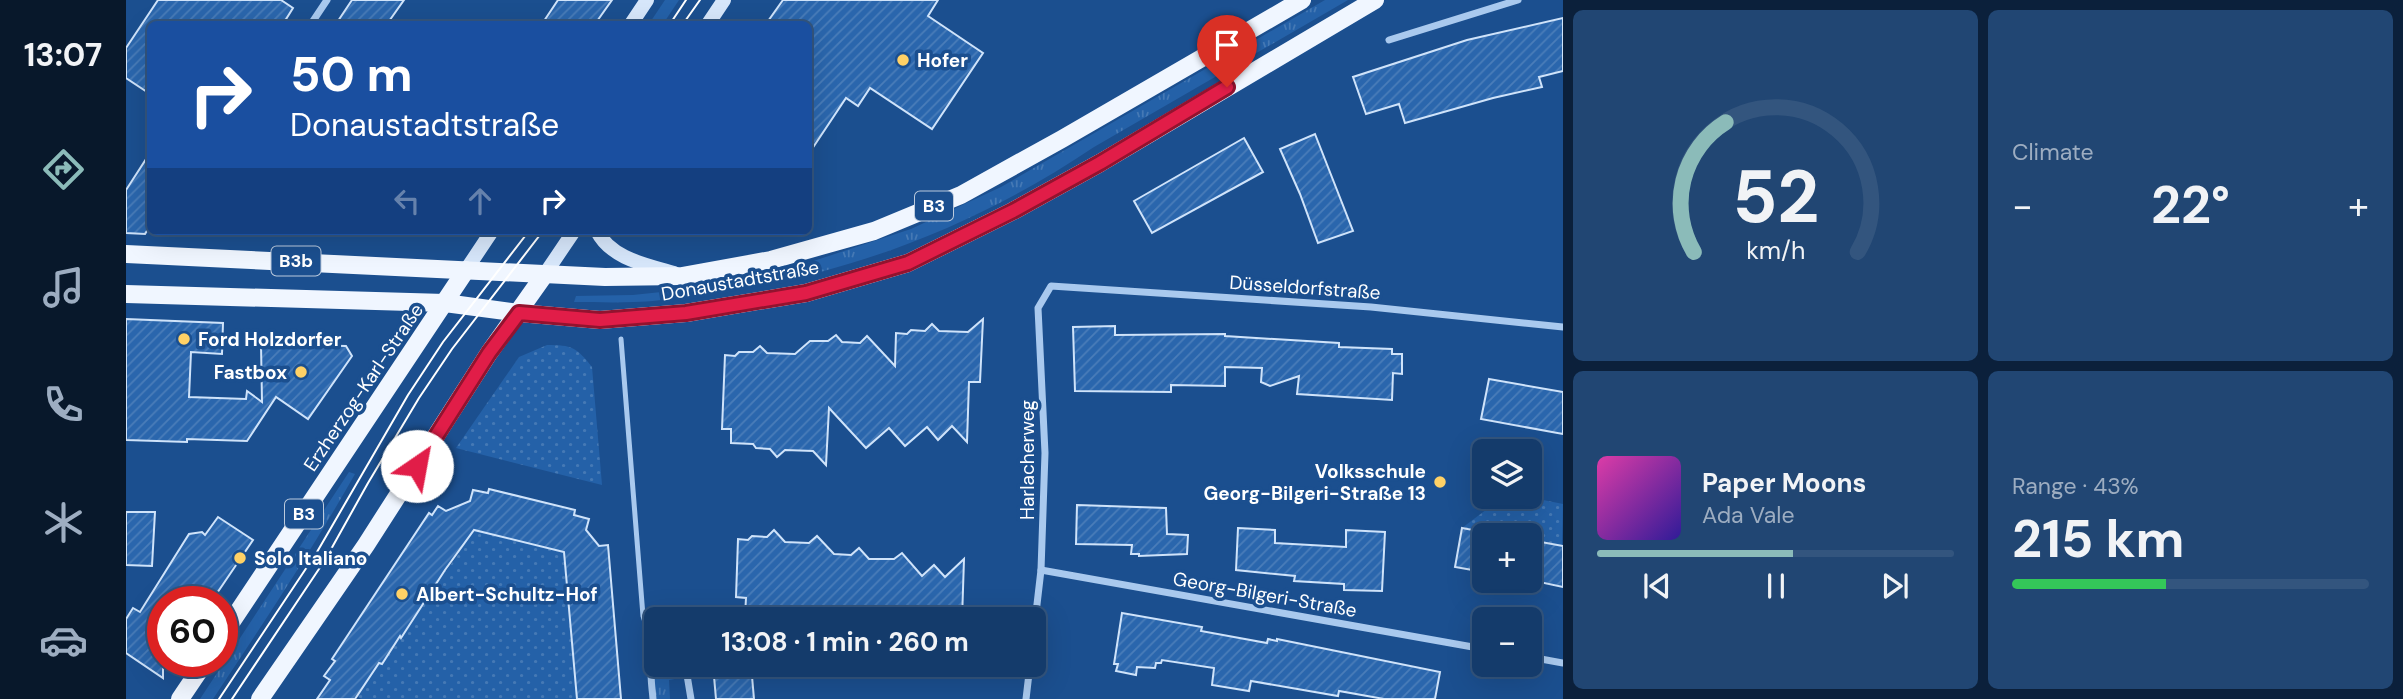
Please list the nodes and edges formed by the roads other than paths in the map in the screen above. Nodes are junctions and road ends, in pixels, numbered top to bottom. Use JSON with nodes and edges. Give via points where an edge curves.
{"nodes":[{"id":1,"x":327,"y":0,"type":"edge"},
{"id":2,"x":647,"y":0,"type":"edge"},
{"id":3,"x":724,"y":0,"type":"edge"},
{"id":4,"x":1302,"y":0,"type":"edge"},
{"id":5,"x":1375,"y":0,"type":"edge"},
{"id":6,"x":1518,"y":0,"type":"edge"},
{"id":7,"x":313,"y":21,"type":"edge"},
{"id":8,"x":633,"y":21,"type":"edge"},
{"id":9,"x":710,"y":21,"type":"edge"},
{"id":10,"x":1389,"y":40,"type":"dead end"},
{"id":11,"x":489,"y":235,"type":"edge"},
{"id":12,"x":570,"y":235,"type":"edge"},
{"id":13,"x":600,"y":235,"type":"edge"},
{"id":14,"x":126,"y":254,"type":"edge"},
{"id":15,"x":466,"y":270,"type":"junction"},
{"id":16,"x":545,"y":274,"type":"junction"},
{"id":17,"x":682,"y":276,"type":"junction"},
{"id":18,"x":1046,"y":291,"type":"joint"},
{"id":19,"x":126,"y":294,"type":"edge"},
{"id":20,"x":445,"y":303,"type":"junction"},
{"id":21,"x":519,"y":313,"type":"junction"},
{"id":22,"x":1563,"y":327,"type":"edge"},
{"id":23,"x":621,"y":339,"type":"dead end"},
{"id":24,"x":1041,"y":570,"type":"junction"},
{"id":25,"x":1037,"y":607,"type":"edge"},
{"id":26,"x":238,"y":612,"type":"edge"},
{"id":27,"x":644,"y":619,"type":"edge"},
{"id":28,"x":1472,"y":647,"type":"edge"},
{"id":29,"x":1542,"y":659,"type":"edge"},
{"id":30,"x":1563,"y":663,"type":"edge"},
{"id":31,"x":195,"y":677,"type":"edge"},
{"id":32,"x":651,"y":677,"type":"edge"},
{"id":33,"x":686,"y":677,"type":"edge"},
{"id":34,"x":1029,"y":677,"type":"edge"},
{"id":35,"x":180,"y":699,"type":"edge"},
{"id":36,"x":260,"y":699,"type":"edge"},
{"id":37,"x":653,"y":699,"type":"edge"},
{"id":38,"x":691,"y":699,"type":"edge"},
{"id":39,"x":1026,"y":699,"type":"edge"}],
"edges":[{"from":1,"to":7,"type":"street"},
{"from":2,"to":8,"type":"main road"},
{"from":3,"to":9,"type":"main road"},
{"from":4,"to":17,"type":"main road","name":"Donaustadtstraße","number":"B3","via":[[961,195],[874,231],[823,246]]},
{"from":5,"to":21,"type":"main road","name":"Donaustadtstraße","number":"B3","via":[[1100,163],[908,263],[806,293],[686,313],[600,320]]},
{"from":6,"to":10,"type":"street"},
{"from":11,"to":15,"type":"main road","name":"Erzherzog-Karl-Straße"},
{"from":12,"to":16,"type":"main road"},
{"from":13,"to":17,"type":"main road","via":[[608,247],[632,260]]},
{"from":14,"to":15,"type":"main road","name":"Donaustadtstraße","number":"B3b"},
{"from":15,"to":16,"type":"main road","name":"Donaustadtstraße","number":"B3"},
{"from":15,"to":20,"type":"main road","name":"Erzherzog-Karl-Straße","number":"B3"},
{"from":16,"to":17,"type":"main road","name":"Donaustadtstraße","number":"B3"},
{"from":16,"to":21,"type":"main road"},
{"from":18,"to":22,"type":"street","name":"Düsseldorfstraße","via":[[1051,286],[1371,307]]},
{"from":18,"to":24,"type":"street","name":"Harlacherweg","via":[[1038,308],[1045,453]]},
{"from":19,"to":20,"type":"main road","name":"Donaustadtstraße","number":"B3b"},
{"from":20,"to":21,"type":"main road","name":"Donaustadtstraße","number":"B3b"},
{"from":20,"to":26,"type":"main road","name":"Erzherzog-Karl-Straße","number":"B3"},
{"from":21,"to":36,"type":"main road"},
{"from":23,"to":27,"type":"lane"},
{"from":24,"to":25,"type":"street","name":"Harlacherweg"},
{"from":24,"to":28,"type":"street","name":"Georg-Bilgeri-Straße"},
{"from":29,"to":30,"type":"street"},
{"from":31,"to":35,"type":"main road"},
{"from":32,"to":37,"type":"street"},
{"from":33,"to":38,"type":"street"},
{"from":34,"to":39,"type":"street"}]}
